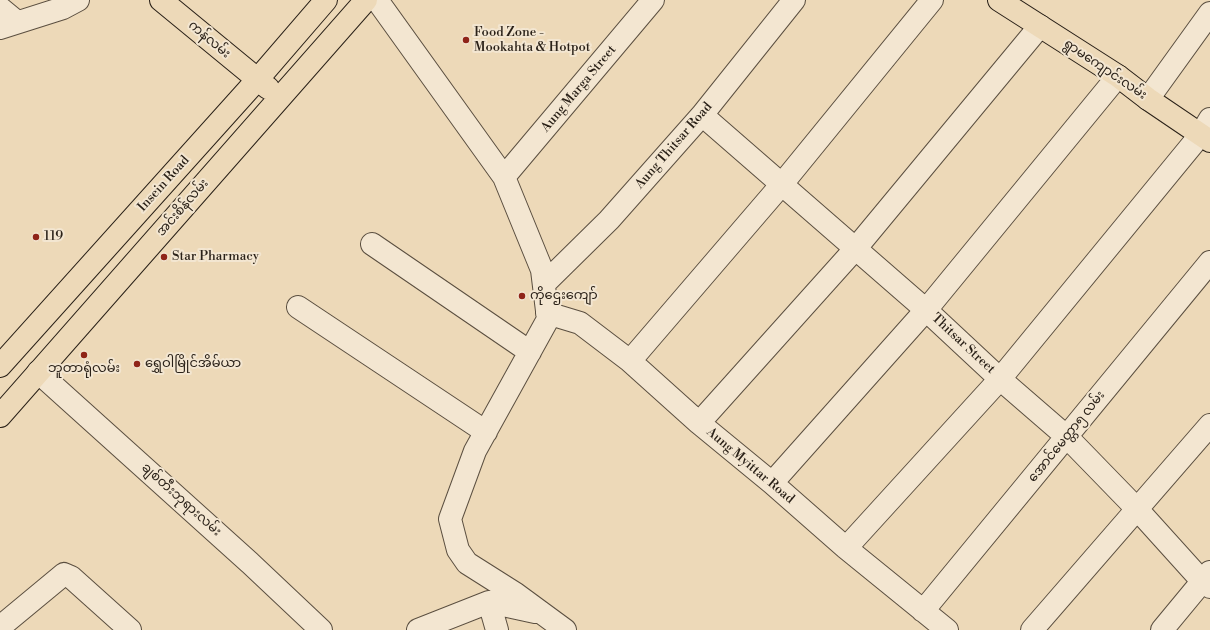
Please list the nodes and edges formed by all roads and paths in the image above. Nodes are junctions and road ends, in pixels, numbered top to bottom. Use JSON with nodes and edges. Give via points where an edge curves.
{"nodes":[{"id":1,"x":78,"y":0,"type":"edge"},
{"id":2,"x":161,"y":0,"type":"edge"},
{"id":3,"x":326,"y":0,"type":"edge"},
{"id":4,"x":366,"y":0,"type":"edge"},
{"id":5,"x":377,"y":0,"type":"edge"},
{"id":6,"x":653,"y":0,"type":"edge"},
{"id":7,"x":794,"y":0,"type":"edge"},
{"id":8,"x":932,"y":0,"type":"edge"},
{"id":9,"x":999,"y":0,"type":"edge"},
{"id":10,"x":0,"y":8,"type":"edge"},
{"id":11,"x":1210,"y":13,"type":"edge"},
{"id":12,"x":9,"y":25,"type":"edge"},
{"id":13,"x":1040,"y":26,"type":"junction"},
{"id":14,"x":1118,"y":76,"type":"junction"},
{"id":15,"x":257,"y":80,"type":"junction"},
{"id":16,"x":280,"y":98,"type":"junction"},
{"id":17,"x":1148,"y":99,"type":"junction"},
{"id":18,"x":702,"y":115,"type":"junction"},
{"id":19,"x":1207,"y":131,"type":"edge"},
{"id":20,"x":504,"y":177,"type":"junction"},
{"id":21,"x":782,"y":184,"type":"junction"},
{"id":22,"x":372,"y":244,"type":"dead end"},
{"id":23,"x":856,"y":248,"type":"junction"},
{"id":24,"x":1210,"y":262,"type":"edge"},
{"id":25,"x":544,"y":284,"type":"junction"},
{"id":26,"x":298,"y":307,"type":"dead end"},
{"id":27,"x":926,"y":310,"type":"junction"},
{"id":28,"x":547,"y":313,"type":"junction"},
{"id":29,"x":530,"y":352,"type":"junction"},
{"id":30,"x":630,"y":361,"type":"junction"},
{"id":31,"x":0,"y":366,"type":"edge"},
{"id":32,"x":38,"y":372,"type":"junction"},
{"id":33,"x":1000,"y":379,"type":"junction"},
{"id":34,"x":0,"y":416,"type":"edge"},
{"id":35,"x":698,"y":423,"type":"junction"},
{"id":36,"x":1210,"y":425,"type":"edge"},
{"id":37,"x":486,"y":432,"type":"junction"},
{"id":38,"x":1067,"y":437,"type":"junction"},
{"id":39,"x":772,"y":483,"type":"junction"},
{"id":40,"x":1137,"y":509,"type":"junction"},
{"id":41,"x":846,"y":548,"type":"junction"},
{"id":42,"x":1208,"y":580,"type":"edge"},
{"id":43,"x":489,"y":602,"type":"junction"},
{"id":44,"x":923,"y":611,"type":"junction"},
{"id":45,"x":542,"y":613,"type":"junction"},
{"id":46,"x":0,"y":627,"type":"edge"},
{"id":47,"x":130,"y":630,"type":"edge"},
{"id":48,"x":321,"y":630,"type":"edge"},
{"id":49,"x":418,"y":630,"type":"edge"},
{"id":50,"x":497,"y":630,"type":"edge"},
{"id":51,"x":565,"y":630,"type":"edge"},
{"id":52,"x":946,"y":630,"type":"edge"},
{"id":53,"x":1032,"y":630,"type":"edge"},
{"id":54,"x":1162,"y":630,"type":"edge"}],
"edges":[{"from":1,"to":12,"type":"street","via":[[63,8]]},
{"from":2,"to":15,"type":"main road","name":"ကန်လမ်း"},
{"from":3,"to":15,"type":"main road","name":"Insein Road"},
{"from":4,"to":16,"type":"main road","name":"အင်းစိန်လမ်း"},
{"from":5,"to":20,"type":"street"},
{"from":6,"to":20,"type":"street","name":"Aung Marga Street"},
{"from":7,"to":18,"type":"street","name":"Aung Thitsar Road"},
{"from":8,"to":21,"type":"street"},
{"from":9,"to":13,"type":"main road","name":"ရွာမကျောင်းလမ်း"},
{"from":10,"to":12,"type":"street"},
{"from":11,"to":17,"type":"street"},
{"from":13,"to":14,"type":"main road","name":"ရွာမကျောင်းလမ်း"},
{"from":13,"to":23,"type":"street"},
{"from":14,"to":17,"type":"main road","name":"ရွာမကျောင်းလမ်း"},
{"from":14,"to":27,"type":"street"},
{"from":15,"to":16,"type":"main road","name":"ကန်လမ်း"},
{"from":15,"to":31,"type":"main road","name":"Insein Road"},
{"from":16,"to":32,"type":"main road","name":"အင်းစိန်လမ်း"},
{"from":17,"to":19,"type":"main road","name":"ရွာမကျောင်းလမ်း"},
{"from":18,"to":21,"type":"street","name":"Thitsar Street"},
{"from":18,"to":25,"type":"street","name":"Aung Thitsar Road","via":[[609,220]]},
{"from":19,"to":33,"type":"street"},
{"from":20,"to":25,"type":"street","via":[[542,270]]},
{"from":21,"to":23,"type":"street","name":"Thitsar Street"},
{"from":21,"to":30,"type":"street"},
{"from":22,"to":29,"type":"street"},
{"from":23,"to":27,"type":"street","name":"Thitsar Street"},
{"from":23,"to":35,"type":"street"},
{"from":24,"to":38,"type":"street","name":"အောင်မေတ္တာ၅ လမ်း"},
{"from":25,"to":28,"type":"street"},
{"from":26,"to":37,"type":"street"},
{"from":27,"to":33,"type":"street","name":"Thitsar Street"},
{"from":27,"to":39,"type":"street"},
{"from":28,"to":29,"type":"street","via":[[548,319]]},
{"from":28,"to":30,"type":"street","name":"Aung Myittar Road","via":[[580,323]]},
{"from":29,"to":37,"type":"street"},
{"from":30,"to":35,"type":"street","name":"Aung Myittar Road"},
{"from":32,"to":34,"type":"main road","name":"အင်းစိန်လမ်း"},
{"from":32,"to":48,"type":"street","name":"ချစ်တီးဘုရားလမ်း"},
{"from":33,"to":38,"type":"street","name":"Thitsar Street"},
{"from":33,"to":41,"type":"street"},
{"from":35,"to":39,"type":"street","name":"Aung Myittar Road"},
{"from":36,"to":40,"type":"street"},
{"from":37,"to":45,"type":"street","via":[[475,452],[450,520],[458,550],[467,562]]},
{"from":38,"to":40,"type":"street","name":"Thitsar Street"},
{"from":38,"to":44,"type":"street","name":"အောင်မေတ္တာ၅ လမ်း"},
{"from":39,"to":41,"type":"street","name":"Aung Myittar Road"},
{"from":40,"to":42,"type":"street","name":"Thitsar Street"},
{"from":40,"to":53,"type":"street"},
{"from":41,"to":44,"type":"street","name":"Aung Myittar Road"},
{"from":42,"to":54,"type":"street"},
{"from":43,"to":45,"type":"street"},
{"from":43,"to":49,"type":"street"},
{"from":43,"to":50,"type":"street"},
{"from":44,"to":52,"type":"street","name":"Aung Myittar Road"},
{"from":45,"to":51,"type":"street"},
{"from":46,"to":47,"type":"street","via":[[64,574]]}]}
